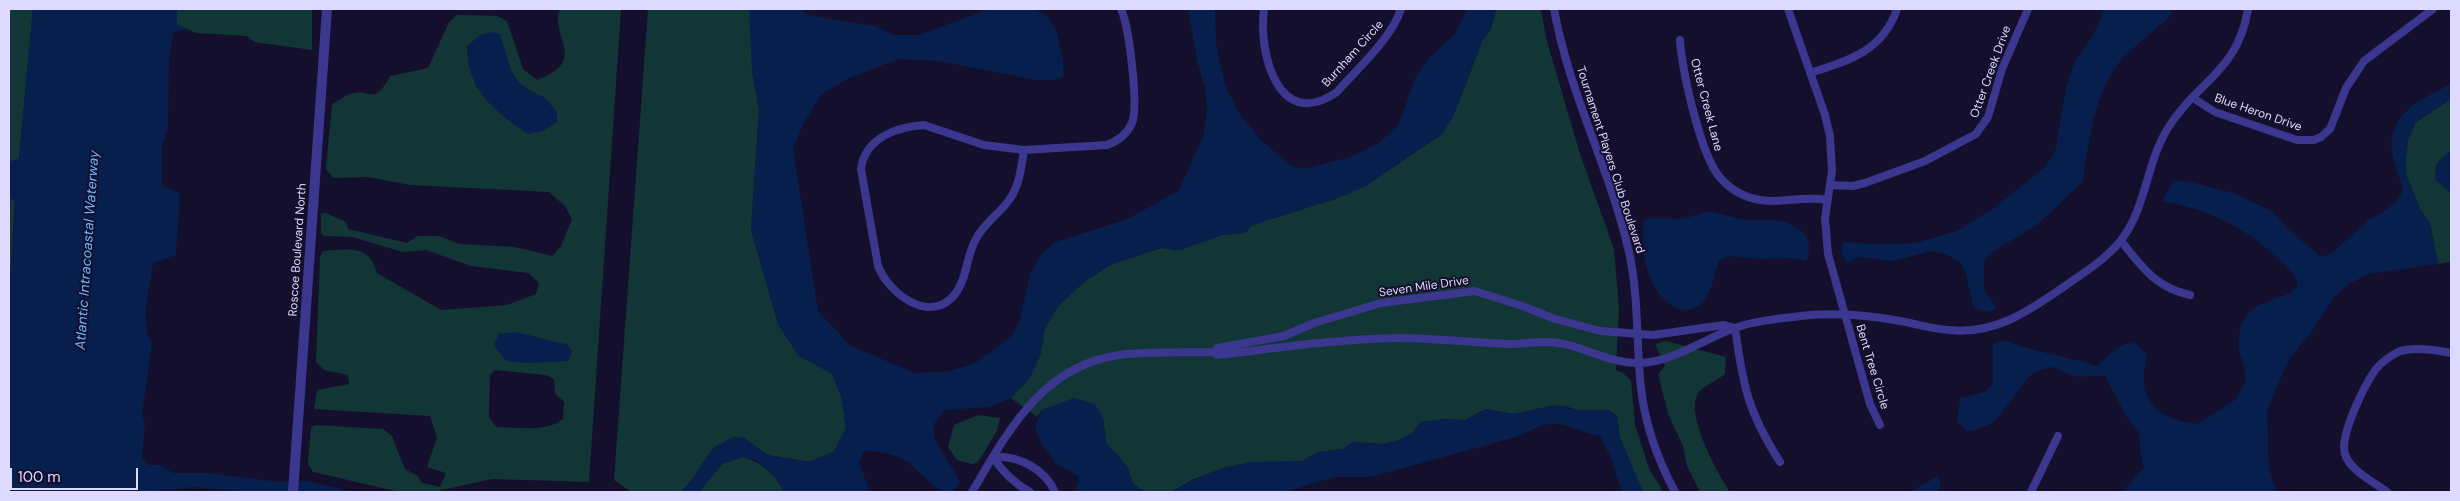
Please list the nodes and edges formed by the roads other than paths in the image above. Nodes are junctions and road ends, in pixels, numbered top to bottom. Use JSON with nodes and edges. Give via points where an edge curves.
{"nodes":[{"id":1,"x":327,"y":9,"type":"edge"},
{"id":2,"x":1121,"y":9,"type":"edge"},
{"id":3,"x":1264,"y":9,"type":"edge"},
{"id":4,"x":1401,"y":9,"type":"edge"},
{"id":5,"x":1554,"y":9,"type":"edge"},
{"id":6,"x":1788,"y":9,"type":"edge"},
{"id":7,"x":1897,"y":9,"type":"edge"},
{"id":8,"x":2028,"y":9,"type":"edge"},
{"id":9,"x":2248,"y":9,"type":"edge"},
{"id":10,"x":2433,"y":9,"type":"edge"},
{"id":11,"x":1680,"y":40,"type":"dead end"},
{"id":12,"x":1810,"y":74,"type":"junction"},
{"id":13,"x":2194,"y":98,"type":"junction"},
{"id":14,"x":1024,"y":150,"type":"junction"},
{"id":15,"x":1830,"y":185,"type":"junction"},
{"id":16,"x":1828,"y":200,"type":"junction"},
{"id":17,"x":2121,"y":241,"type":"junction"},
{"id":18,"x":2190,"y":295,"type":"dead end"},
{"id":19,"x":1845,"y":314,"type":"junction"},
{"id":20,"x":1735,"y":328,"type":"junction"},
{"id":21,"x":1638,"y":333,"type":"junction"},
{"id":22,"x":1215,"y":352,"type":"junction"},
{"id":23,"x":2451,"y":353,"type":"edge"},
{"id":24,"x":1639,"y":363,"type":"junction"},
{"id":25,"x":1880,"y":425,"type":"dead end"},
{"id":26,"x":2058,"y":436,"type":"dead end"},
{"id":27,"x":993,"y":457,"type":"junction"},
{"id":28,"x":1780,"y":462,"type":"dead end"},
{"id":29,"x":293,"y":492,"type":"edge"},
{"id":30,"x":972,"y":492,"type":"edge"},
{"id":31,"x":1030,"y":492,"type":"edge"},
{"id":32,"x":1055,"y":492,"type":"edge"},
{"id":33,"x":1675,"y":492,"type":"edge"},
{"id":34,"x":2031,"y":492,"type":"edge"},
{"id":35,"x":2387,"y":492,"type":"edge"}],
"edges":[{"from":1,"to":29,"type":"street","name":"Roscoe Boulevard North"},
{"from":2,"to":14,"type":"street","via":[[1126,24],[1135,106],[1127,131],[1107,145]]},
{"from":3,"to":4,"type":"street","name":"Burnham Circle","via":[[1263,45],[1279,88],[1298,102],[1312,103],[1336,92],[1385,37]]},
{"from":5,"to":21,"type":"street","name":"Tournament Players Club Boulevard","via":[[1570,75],[1627,244],[1634,278]]},
{"from":6,"to":12,"type":"street","name":"Bent Tree Circle"},
{"from":7,"to":12,"type":"street","via":[[1889,27],[1868,50]]},
{"from":8,"to":15,"type":"street","name":"Otter Creek Drive","via":[[2002,69],[1988,118],[1976,134],[1925,161],[1865,184]]},
{"from":9,"to":13,"type":"street","via":[[2242,32],[2228,60]]},
{"from":10,"to":13,"type":"street","name":"Blue Heron Drive","via":[[2364,61],[2346,88],[2330,129],[2322,138],[2297,140],[2215,112]]},
{"from":11,"to":16,"type":"street","name":"Otter Creek Lane","via":[[1682,70],[1707,155],[1719,176],[1736,191],[1760,200],[1805,197]]},
{"from":12,"to":15,"type":"street","name":"Bent Tree Circle","via":[[1830,136]]},
{"from":13,"to":17,"type":"street","via":[[2162,137],[2137,216]]},
{"from":14,"to":14,"type":"street","via":[[984,145],[924,125],[884,135],[871,145],[862,161],[862,174],[878,266],[894,291],[912,303],[930,306],[945,303],[955,293],[966,272],[975,240],[1013,194]]},
{"from":15,"to":16,"type":"street","name":"Bent Tree Circle"},
{"from":16,"to":19,"type":"street","name":"Bent Tree Circle","via":[[1825,218],[1828,254]]},
{"from":17,"to":18,"type":"street","via":[[2156,281]]},
{"from":17,"to":19,"type":"street","via":[[2101,261],[2038,305],[1996,326],[1951,331]]},
{"from":19,"to":20,"type":"street","via":[[1782,318]]},
{"from":19,"to":25,"type":"street","name":"Bent Tree Circle","via":[[1870,404]]},
{"from":20,"to":21,"type":"street","name":"Seven Mile Drive","via":[[1724,325],[1653,335]]},
{"from":20,"to":24,"type":"street","via":[[1671,355]]},
{"from":20,"to":28,"type":"street","via":[[1747,397],[1762,434]]},
{"from":21,"to":22,"type":"street","name":"Seven Mile Drive","via":[[1602,331],[1574,324],[1476,291],[1381,303],[1314,323],[1284,336],[1217,348]]},
{"from":21,"to":24,"type":"street","name":"Tournament Players Club Boulevard"},
{"from":22,"to":24,"type":"street","name":"Seven Mile Drive","via":[[1217,355],[1336,341],[1402,338],[1510,344],[1549,342]]},
{"from":22,"to":27,"type":"street","name":"Seven Mile Drive","via":[[1118,355],[1088,364],[1057,380],[1032,402],[1012,425]]},
{"from":23,"to":35,"type":"street","via":[[2412,350],[2396,353],[2378,367],[2358,403],[2344,441],[2345,455],[2355,469]]},
{"from":24,"to":33,"type":"street","name":"Tournament Players Club Boulevard","via":[[1648,427]]},
{"from":26,"to":34,"type":"street"},
{"from":27,"to":30,"type":"street","name":"Seven Mile Drive"},
{"from":27,"to":31,"type":"street","via":[[1000,468]]},
{"from":27,"to":32,"type":"street","via":[[1002,456],[1038,469]]}]}
